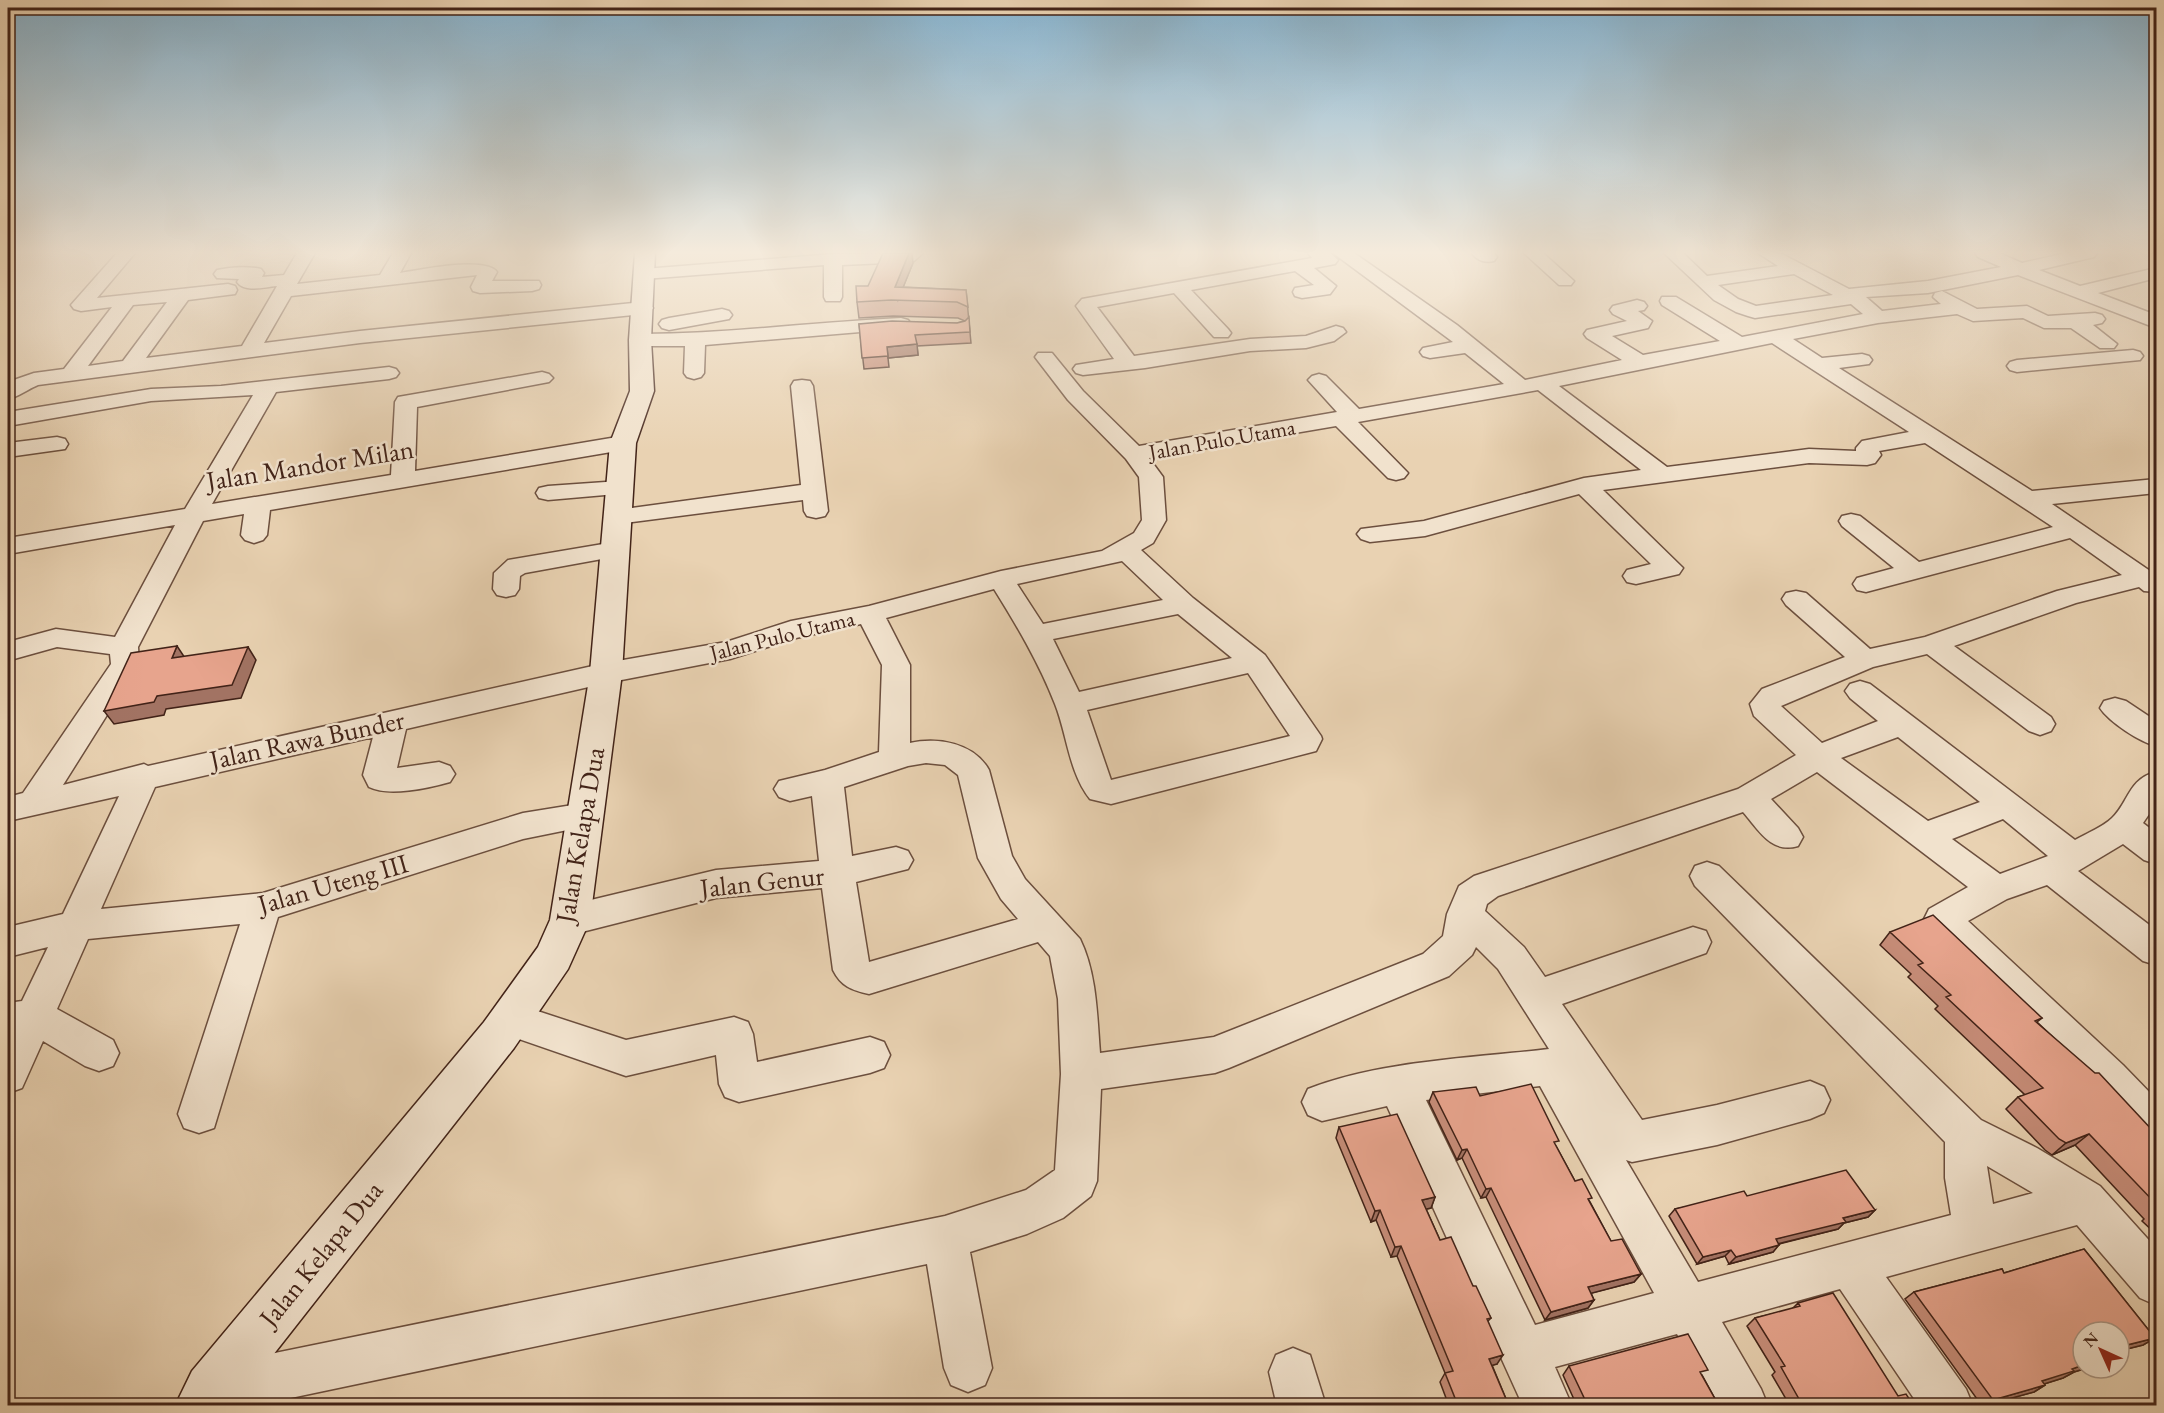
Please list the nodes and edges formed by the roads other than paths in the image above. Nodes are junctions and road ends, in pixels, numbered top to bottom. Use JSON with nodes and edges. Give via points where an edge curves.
{"nodes":[{"id":1,"x":113,"y":319,"type":"edge"},
{"id":2,"x":164,"y":319,"type":"edge"},
{"id":3,"x":268,"y":319,"type":"edge"},
{"id":4,"x":504,"y":319,"type":"edge"},
{"id":5,"x":642,"y":319,"type":"edge"},
{"id":6,"x":667,"y":319,"type":"edge"},
{"id":7,"x":1096,"y":319,"type":"edge"},
{"id":8,"x":1208,"y":319,"type":"edge"},
{"id":9,"x":1433,"y":319,"type":"edge"},
{"id":10,"x":1638,"y":319,"type":"edge"},
{"id":11,"x":1698,"y":319,"type":"edge"},
{"id":12,"x":1866,"y":319,"type":"edge"},
{"id":13,"x":2039,"y":319,"type":"edge"},
{"id":14,"x":2095,"y":319,"type":"edge"},
{"id":15,"x":413,"y":322,"type":"dead end"},
{"id":16,"x":2075,"y":322,"type":"junction"},
{"id":17,"x":915,"y":324,"type":"edge"},
{"id":18,"x":1834,"y":324,"type":"junction"},
{"id":19,"x":2157,"y":331,"type":"edge"},
{"id":20,"x":1336,"y":332,"type":"dead end"},
{"id":21,"x":1221,"y":333,"type":"dead end"},
{"id":22,"x":395,"y":334,"type":"junction"},
{"id":23,"x":1775,"y":336,"type":"junction"},
{"id":24,"x":1859,"y":338,"type":"dead end"},
{"id":25,"x":695,"y":340,"type":"junction"},
{"id":26,"x":1738,"y":343,"type":"junction"},
{"id":27,"x":2107,"y":344,"type":"junction"},
{"id":28,"x":1469,"y":346,"type":"junction"},
{"id":29,"x":249,"y":347,"type":"junction"},
{"id":30,"x":1430,"y":352,"type":"dead end"},
{"id":31,"x":1045,"y":357,"type":"dead end"},
{"id":32,"x":1862,"y":360,"type":"dead end"},
{"id":33,"x":1640,"y":362,"type":"junction"},
{"id":34,"x":1128,"y":363,"type":"junction"},
{"id":35,"x":1820,"y":364,"type":"junction"},
{"id":36,"x":130,"y":366,"type":"junction"},
{"id":37,"x":2017,"y":366,"type":"dead end"},
{"id":38,"x":1083,"y":369,"type":"dead end"},
{"id":39,"x":389,"y":373,"type":"junction"},
{"id":40,"x":694,"y":373,"type":"dead end"},
{"id":41,"x":71,"y":374,"type":"junction"},
{"id":42,"x":542,"y":378,"type":"dead end"},
{"id":43,"x":1320,"y":380,"type":"dead end"},
{"id":44,"x":802,"y":386,"type":"dead end"},
{"id":45,"x":1532,"y":386,"type":"junction"},
{"id":46,"x":268,"y":387,"type":"junction"},
{"id":47,"x":221,"y":392,"type":"junction"},
{"id":48,"x":8,"y":393,"type":"edge"},
{"id":49,"x":406,"y":402,"type":"junction"},
{"id":50,"x":1347,"y":417,"type":"junction"},
{"id":51,"x":8,"y":419,"type":"edge"},
{"id":52,"x":1929,"y":435,"type":"junction"},
{"id":53,"x":623,"y":442,"type":"junction"},
{"id":54,"x":57,"y":444,"type":"dead end"},
{"id":55,"x":8,"y":450,"type":"edge"},
{"id":56,"x":1134,"y":454,"type":"junction"},
{"id":57,"x":1396,"y":473,"type":"dead end"},
{"id":58,"x":1662,"y":475,"type":"junction"},
{"id":59,"x":403,"y":480,"type":"junction"},
{"id":60,"x":1584,"y":485,"type":"junction"},
{"id":61,"x":2157,"y":486,"type":"edge"},
{"id":62,"x":548,"y":493,"type":"dead end"},
{"id":63,"x":2028,"y":499,"type":"junction"},
{"id":64,"x":258,"y":504,"type":"junction"},
{"id":65,"x":194,"y":514,"type":"junction"},
{"id":66,"x":617,"y":518,"type":"junction"},
{"id":67,"x":1851,"y":521,"type":"dead end"},
{"id":68,"x":2074,"y":529,"type":"junction"},
{"id":69,"x":1370,"y":534,"type":"dead end"},
{"id":70,"x":254,"y":535,"type":"dead end"},
{"id":71,"x":8,"y":546,"type":"edge"},
{"id":72,"x":1126,"y":550,"type":"junction"},
{"id":73,"x":1914,"y":571,"type":"junction"},
{"id":74,"x":1636,"y":576,"type":"dead end"},
{"id":75,"x":1001,"y":579,"type":"junction"},
{"id":76,"x":2150,"y":583,"type":"edge"},
{"id":77,"x":1866,"y":584,"type":"dead end"},
{"id":78,"x":506,"y":589,"type":"dead end"},
{"id":79,"x":1796,"y":599,"type":"dead end"},
{"id":80,"x":1183,"y":604,"type":"junction"},
{"id":81,"x":870,"y":614,"type":"junction"},
{"id":82,"x":1036,"y":634,"type":"junction"},
{"id":83,"x":1932,"y":644,"type":"junction"},
{"id":84,"x":124,"y":647,"type":"junction"},
{"id":85,"x":14,"y":650,"type":"dead end"},
{"id":86,"x":1865,"y":660,"type":"junction"},
{"id":87,"x":1255,"y":662,"type":"junction"},
{"id":88,"x":606,"y":673,"type":"junction"},
{"id":89,"x":1860,"y":691,"type":"dead end"},
{"id":90,"x":1070,"y":704,"type":"junction"},
{"id":91,"x":2115,"y":708,"type":"dead end"},
{"id":92,"x":392,"y":722,"type":"junction"},
{"id":93,"x":1901,"y":724,"type":"junction"},
{"id":94,"x":2040,"y":724,"type":"dead end"},
{"id":95,"x":2157,"y":735,"type":"edge"},
{"id":96,"x":1826,"y":753,"type":"junction"},
{"id":97,"x":894,"y":759,"type":"junction"},
{"id":98,"x":439,"y":774,"type":"dead end"},
{"id":99,"x":144,"y":776,"type":"junction"},
{"id":100,"x":827,"y":781,"type":"junction"},
{"id":101,"x":2157,"y":784,"type":"edge"},
{"id":102,"x":790,"y":789,"type":"dead end"},
{"id":103,"x":1749,"y":797,"type":"junction"},
{"id":104,"x":2006,"y":805,"type":"junction"},
{"id":105,"x":21,"y":806,"type":"edge"},
{"id":106,"x":585,"y":815,"type":"junction"},
{"id":107,"x":2124,"y":827,"type":"junction"},
{"id":108,"x":1937,"y":831,"type":"dead end"},
{"id":109,"x":1786,"y":837,"type":"dead end"},
{"id":110,"x":2157,"y":851,"type":"edge"},
{"id":111,"x":896,"y":860,"type":"dead end"},
{"id":112,"x":2063,"y":864,"type":"junction"},
{"id":113,"x":837,"y":873,"type":"junction"},
{"id":114,"x":1707,"y":876,"type":"dead end"},
{"id":115,"x":1995,"y":889,"type":"junction"},
{"id":116,"x":263,"y":907,"type":"junction"},
{"id":117,"x":1465,"y":914,"type":"junction"},
{"id":118,"x":570,"y":920,"type":"junction"},
{"id":119,"x":1046,"y":925,"type":"junction"},
{"id":120,"x":75,"y":926,"type":"junction"},
{"id":121,"x":8,"y":942,"type":"edge"},
{"id":122,"x":1693,"y":942,"type":"dead end"},
{"id":123,"x":2157,"y":950,"type":"edge"},
{"id":124,"x":1535,"y":997,"type":"junction"},
{"id":125,"x":21,"y":1018,"type":"edge"},
{"id":126,"x":510,"y":1019,"type":"junction"},
{"id":127,"x":99,"y":1053,"type":"dead end"},
{"id":128,"x":870,"y":1055,"type":"dead end"},
{"id":129,"x":1081,"y":1074,"type":"junction"},
{"id":130,"x":8,"y":1075,"type":"edge"},
{"id":131,"x":1398,"y":1085,"type":"junction"},
{"id":132,"x":1810,"y":1100,"type":"dead end"},
{"id":133,"x":1322,"y":1102,"type":"dead end"},
{"id":134,"x":199,"y":1114,"type":"dead end"},
{"id":135,"x":2157,"y":1128,"type":"edge"},
{"id":136,"x":1966,"y":1134,"type":"junction"},
{"id":137,"x":2085,"y":1201,"type":"junction"},
{"id":138,"x":1976,"y":1230,"type":"junction"},
{"id":139,"x":945,"y":1238,"type":"junction"},
{"id":140,"x":1850,"y":1264,"type":"junction"},
{"id":141,"x":2157,"y":1282,"type":"edge"},
{"id":142,"x":1688,"y":1308,"type":"junction"},
{"id":143,"x":1523,"y":1352,"type":"junction"},
{"id":144,"x":968,"y":1368,"type":"dead end"},
{"id":145,"x":207,"y":1398,"type":"edge"},
{"id":146,"x":1548,"y":1406,"type":"edge"},
{"id":147,"x":1744,"y":1406,"type":"edge"},
{"id":148,"x":1949,"y":1406,"type":"edge"}],
"edges":[{"from":1,"to":41,"type":"street"},
{"from":2,"to":36,"type":"street"},
{"from":3,"to":29,"type":"street"},
{"from":4,"to":22,"type":"street"},
{"from":5,"to":53,"type":"main road","name":"Jalan Kelapa Dua","via":[[642,391]]},
{"from":6,"to":25,"type":"street"},
{"from":7,"to":34,"type":"street"},
{"from":8,"to":21,"type":"street"},
{"from":9,"to":28,"type":"street"},
{"from":10,"to":33,"type":"street","via":[[1641,324],[1594,334]]},
{"from":11,"to":26,"type":"street"},
{"from":12,"to":18,"type":"street","name":"Jalan Pulo Utama"},
{"from":13,"to":16,"type":"street"},
{"from":14,"to":16,"type":"street"},
{"from":15,"to":29,"type":"street"},
{"from":16,"to":27,"type":"street"},
{"from":17,"to":25,"type":"street"},
{"from":18,"to":23,"type":"street","name":"Jalan Pulo Utama"},
{"from":18,"to":24,"type":"street"},
{"from":19,"to":27,"type":"street"},
{"from":20,"to":34,"type":"street","via":[[1309,341],[1250,345]]},
{"from":22,"to":29,"type":"street"},
{"from":22,"to":39,"type":"street","via":[[384,352]]},
{"from":23,"to":26,"type":"street","name":"Jalan Pulo Utama"},
{"from":23,"to":35,"type":"street"},
{"from":25,"to":40,"type":"street"},
{"from":26,"to":33,"type":"street","name":"Jalan Pulo Utama"},
{"from":27,"to":37,"type":"street","via":[[2141,359]]},
{"from":28,"to":30,"type":"street"},
{"from":28,"to":45,"type":"street","via":[[1491,365]]},
{"from":29,"to":36,"type":"street"},
{"from":29,"to":47,"type":"street"},
{"from":31,"to":56,"type":"street","via":[[1093,414]]},
{"from":32,"to":35,"type":"street"},
{"from":33,"to":45,"type":"street","name":"Jalan Pulo Utama"},
{"from":34,"to":38,"type":"street"},
{"from":35,"to":52,"type":"street"},
{"from":36,"to":41,"type":"street"},
{"from":39,"to":46,"type":"street"},
{"from":39,"to":49,"type":"street"},
{"from":41,"to":48,"type":"street","via":[[34,379]]},
{"from":42,"to":49,"type":"street"},
{"from":43,"to":50,"type":"street"},
{"from":44,"to":66,"type":"street","via":[[814,501]]},
{"from":45,"to":50,"type":"street","name":"Jalan Pulo Utama"},
{"from":45,"to":58,"type":"street"},
{"from":46,"to":47,"type":"street"},
{"from":46,"to":65,"type":"street"},
{"from":47,"to":51,"type":"street","via":[[151,395]]},
{"from":49,"to":59,"type":"street"},
{"from":50,"to":56,"type":"street","name":"Jalan Pulo Utama"},
{"from":50,"to":57,"type":"street"},
{"from":52,"to":58,"type":"street","via":[[1870,446],[1867,458],[1809,456]]},
{"from":52,"to":63,"type":"street"},
{"from":53,"to":59,"type":"street","name":"Jalan Mandor Milan"},
{"from":53,"to":66,"type":"main road","name":"Jalan Kelapa Dua"},
{"from":54,"to":55,"type":"street"},
{"from":56,"to":72,"type":"street","name":"Jalan Pulo Utama","via":[[1151,477],[1154,520],[1144,538]]},
{"from":58,"to":60,"type":"street"},
{"from":59,"to":64,"type":"street","name":"Jalan Mandor Milan"},
{"from":60,"to":69,"type":"street","via":[[1425,528]]},
{"from":60,"to":74,"type":"street","via":[[1670,568]]},
{"from":61,"to":63,"type":"street"},
{"from":62,"to":66,"type":"street"},
{"from":63,"to":68,"type":"street"},
{"from":64,"to":65,"type":"street","name":"Jalan Mandor Milan"},
{"from":64,"to":70,"type":"street"},
{"from":65,"to":71,"type":"street","name":"Jalan Mandor Milan"},
{"from":65,"to":84,"type":"street"},
{"from":66,"to":78,"type":"street","via":[[517,566],[507,573]]},
{"from":66,"to":88,"type":"main road","name":"Jalan Kelapa Dua"},
{"from":67,"to":73,"type":"street"},
{"from":68,"to":73,"type":"street"},
{"from":68,"to":76,"type":"street"},
{"from":72,"to":75,"type":"street","name":"Jalan Pulo Utama","via":[[1110,557]]},
{"from":72,"to":80,"type":"street"},
{"from":73,"to":77,"type":"street"},
{"from":75,"to":81,"type":"street","name":"Jalan Pulo Utama"},
{"from":75,"to":82,"type":"street"},
{"from":76,"to":83,"type":"street","via":[[2067,597]]},
{"from":79,"to":86,"type":"street"},
{"from":80,"to":82,"type":"street"},
{"from":80,"to":87,"type":"street"},
{"from":81,"to":88,"type":"street","name":"Jalan Pulo Utama","via":[[790,630],[730,650]]},
{"from":81,"to":97,"type":"street","via":[[896,665]]},
{"from":82,"to":90,"type":"street"},
{"from":83,"to":86,"type":"street"},
{"from":83,"to":94,"type":"street"},
{"from":84,"to":85,"type":"street","via":[[56,638]]},
{"from":84,"to":105,"type":"street","via":[[125,664]]},
{"from":86,"to":96,"type":"street","via":[[1773,696],[1765,704],[1765,709]]},
{"from":87,"to":90,"type":"street"},
{"from":87,"to":90,"type":"street","via":[[1306,736],[1305,743],[1112,792],[1101,791]]},
{"from":88,"to":92,"type":"street","name":"Jalan Rawa Bunder"},
{"from":88,"to":106,"type":"main road","name":"Jalan Kelapa Dua"},
{"from":89,"to":93,"type":"street"},
{"from":91,"to":95,"type":"street"},
{"from":92,"to":98,"type":"street","via":[[380,779]]},
{"from":92,"to":99,"type":"street","name":"Jalan Rawa Bunder"},
{"from":93,"to":96,"type":"street"},
{"from":93,"to":104,"type":"street"},
{"from":96,"to":103,"type":"street"},
{"from":96,"to":115,"type":"street"},
{"from":97,"to":100,"type":"street"},
{"from":97,"to":119,"type":"street","via":[[930,751],[963,759],[973,770],[995,858],[1013,889]]},
{"from":99,"to":105,"type":"street","name":"Jalan Rawa Bunder"},
{"from":99,"to":120,"type":"street"},
{"from":100,"to":102,"type":"street"},
{"from":100,"to":113,"type":"street"},
{"from":101,"to":107,"type":"street","via":[[2138,803]]},
{"from":103,"to":109,"type":"street"},
{"from":103,"to":117,"type":"street","via":[[1486,886],[1471,896]]},
{"from":104,"to":108,"type":"street"},
{"from":104,"to":112,"type":"street"},
{"from":106,"to":116,"type":"street","name":"Jalan Uteng III","via":[[522,826]]},
{"from":106,"to":118,"type":"main road","name":"Jalan Kelapa Dua"},
{"from":107,"to":110,"type":"street"},
{"from":107,"to":112,"type":"street"},
{"from":111,"to":113,"type":"street"},
{"from":112,"to":115,"type":"street"},
{"from":112,"to":123,"type":"street"},
{"from":113,"to":118,"type":"street","name":"Jalan Genur","via":[[716,884]]},
{"from":113,"to":119,"type":"street","name":"Jalan Genur","via":[[852,970],[859,976],[869,978]]},
{"from":114,"to":136,"type":"street"},
{"from":115,"to":135,"type":"street","via":[[1942,919]]},
{"from":116,"to":120,"type":"street","name":"Jalan Uteng III"},
{"from":116,"to":134,"type":"street"},
{"from":117,"to":124,"type":"street","via":[[1511,957]]},
{"from":117,"to":129,"type":"street","via":[[1459,944],[1436,965],[1405,979],[1215,1055]]},
{"from":118,"to":126,"type":"main road","name":"Jalan Kelapa Dua","via":[[554,957]]},
{"from":119,"to":129,"type":"street","via":[[1067,950],[1077,999]]},
{"from":120,"to":121,"type":"street","name":"Jalan Uteng III"},
{"from":120,"to":125,"type":"street"},
{"from":122,"to":124,"type":"street"},
{"from":124,"to":132,"type":"street","via":[[1632,1142]]},
{"from":125,"to":127,"type":"street"},
{"from":125,"to":130,"type":"street"},
{"from":126,"to":128,"type":"street","via":[[626,1058],[734,1034],[739,1084]]},
{"from":126,"to":145,"type":"main road","name":"Jalan Kelapa Dua"},
{"from":129,"to":139,"type":"street","via":[[1076,1181],[1048,1203]]},
{"from":131,"to":133,"type":"street"},
{"from":131,"to":142,"type":"street","via":[[1551,1067]]},
{"from":131,"to":143,"type":"street"},
{"from":136,"to":137,"type":"street","via":[[2022,1162]]},
{"from":136,"to":138,"type":"street","via":[[1966,1178]]},
{"from":137,"to":138,"type":"street"},
{"from":137,"to":141,"type":"street"},
{"from":138,"to":140,"type":"street"},
{"from":139,"to":144,"type":"street"},
{"from":139,"to":145,"type":"street"},
{"from":140,"to":142,"type":"street"},
{"from":140,"to":148,"type":"street"},
{"from":142,"to":143,"type":"street"},
{"from":142,"to":147,"type":"street"},
{"from":143,"to":146,"type":"street"}]}
